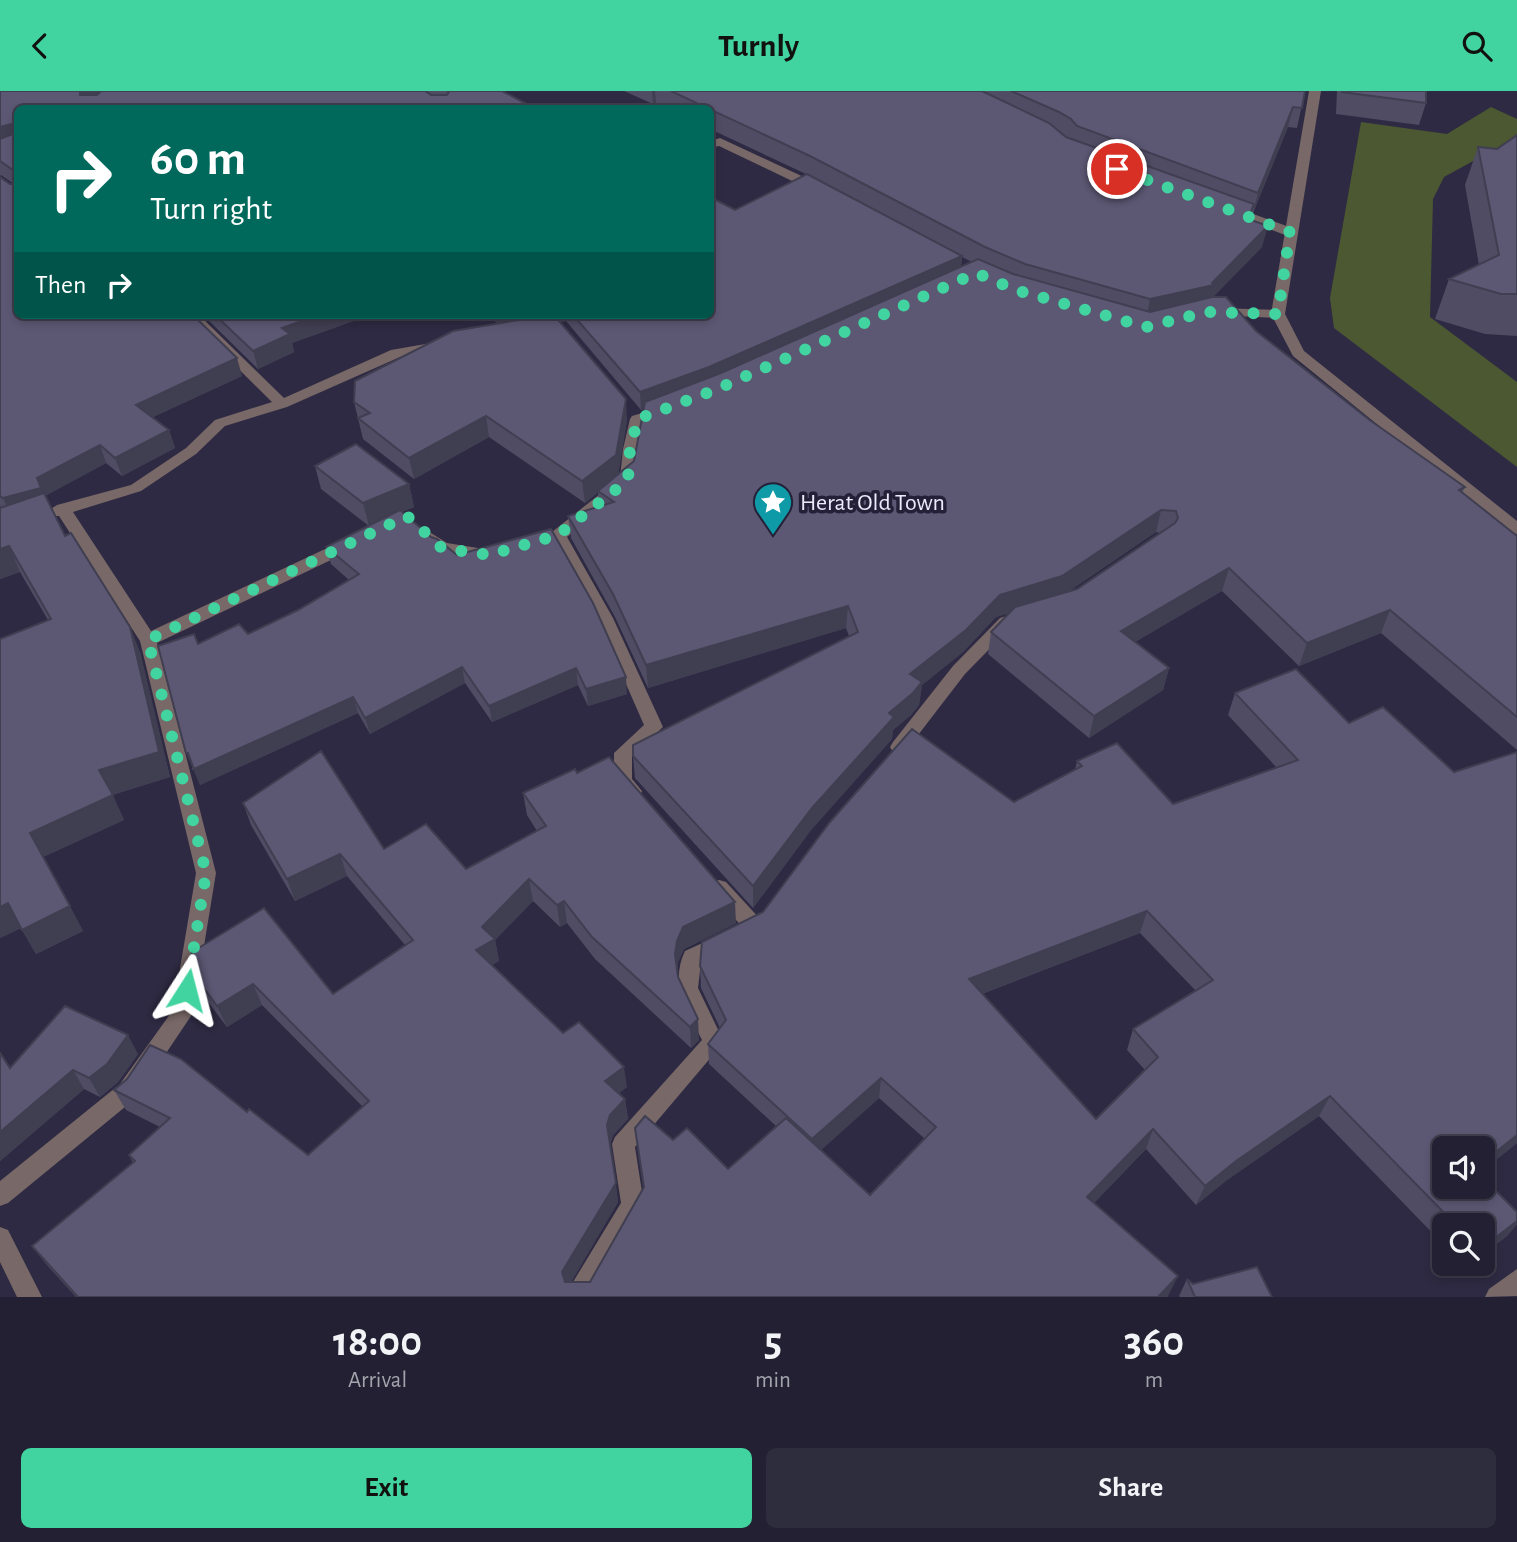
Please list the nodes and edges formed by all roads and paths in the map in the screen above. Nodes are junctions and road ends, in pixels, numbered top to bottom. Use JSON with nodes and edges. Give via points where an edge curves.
{"nodes":[{"id":1,"x":1315,"y":91,"type":"edge"},
{"id":2,"x":714,"y":144,"type":"edge"},
{"id":3,"x":828,"y":194,"type":"edge"},
{"id":4,"x":1212,"y":203,"type":"edge"},
{"id":5,"x":1290,"y":232,"type":"junction"},
{"id":6,"x":1206,"y":312,"type":"edge"},
{"id":7,"x":1278,"y":314,"type":"junction"},
{"id":8,"x":195,"y":319,"type":"edge"},
{"id":9,"x":451,"y":344,"type":"edge"},
{"id":10,"x":282,"y":404,"type":"junction"},
{"id":11,"x":676,"y":405,"type":"edge"},
{"id":12,"x":63,"y":509,"type":"junction"},
{"id":13,"x":38,"y":516,"type":"edge"},
{"id":14,"x":415,"y":524,"type":"edge"},
{"id":15,"x":1517,"y":529,"type":"edge"},
{"id":16,"x":558,"y":535,"type":"junction"},
{"id":17,"x":357,"y":540,"type":"edge"},
{"id":18,"x":1028,"y":616,"type":"edge"},
{"id":19,"x":148,"y":640,"type":"junction"},
{"id":20,"x":890,"y":759,"type":"edge"},
{"id":21,"x":642,"y":801,"type":"edge"},
{"id":22,"x":707,"y":874,"type":"edge"},
{"id":23,"x":0,"y":1195,"type":"edge"},
{"id":24,"x":0,"y":1238,"type":"edge"},
{"id":25,"x":1517,"y":1281,"type":"edge"},
{"id":26,"x":30,"y":1297,"type":"edge"},
{"id":27,"x":581,"y":1297,"type":"edge"},
{"id":28,"x":1497,"y":1297,"type":"edge"}],
"edges":[{"from":1,"to":5,"type":"street"},
{"from":2,"to":3,"type":"street","via":[[720,142]]},
{"from":4,"to":5,"type":"street"},
{"from":5,"to":7,"type":"street"},
{"from":6,"to":7,"type":"street"},
{"from":7,"to":15,"type":"street","via":[[1298,353]]},
{"from":8,"to":10,"type":"street"},
{"from":9,"to":10,"type":"street","via":[[396,353]]},
{"from":10,"to":12,"type":"street","via":[[220,423],[191,451],[136,488]]},
{"from":11,"to":16,"type":"street","via":[[633,414],[628,480]]},
{"from":12,"to":13,"type":"street"},
{"from":12,"to":19,"type":"street"},
{"from":14,"to":16,"type":"street","via":[[442,548],[489,555]]},
{"from":16,"to":21,"type":"street","via":[[605,618],[654,727],[623,753],[623,781]]},
{"from":17,"to":19,"type":"street"},
{"from":18,"to":20,"type":"street","via":[[1004,623],[959,670]]},
{"from":19,"to":23,"type":"street","via":[[206,873],[183,1013],[128,1091]]},
{"from":22,"to":27,"type":"street","via":[[758,920],[692,957],[688,988],[713,1042],[623,1144],[634,1205]]},
{"from":24,"to":26,"type":"street"},
{"from":25,"to":28,"type":"street"}]}
